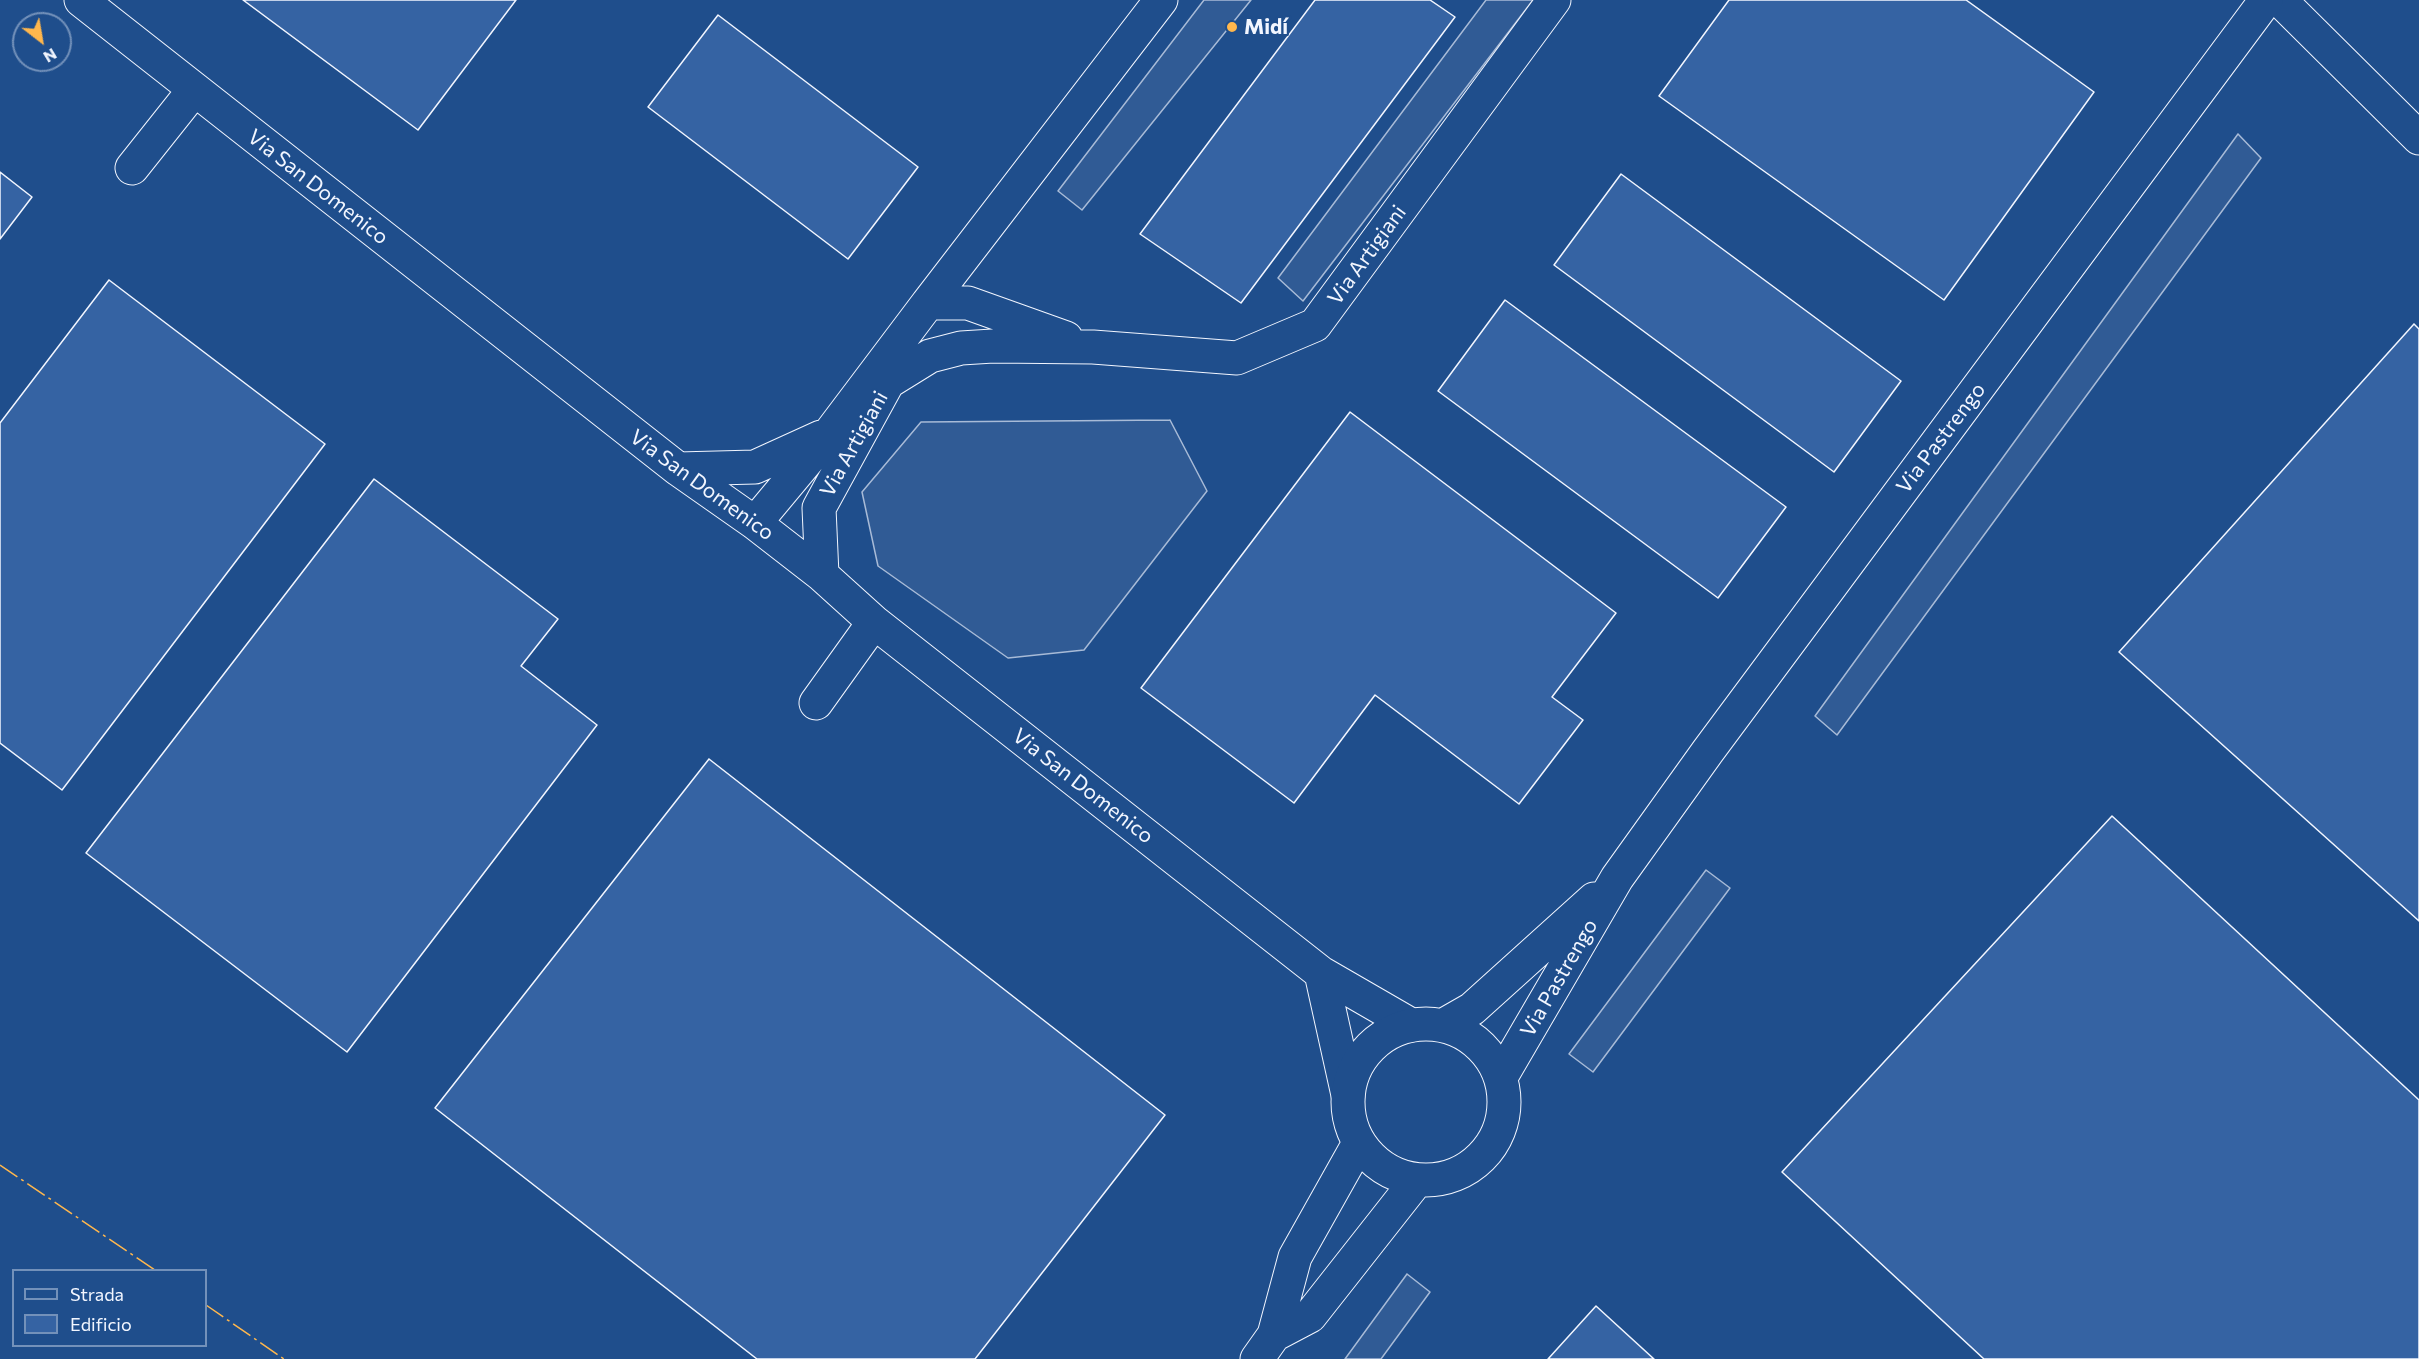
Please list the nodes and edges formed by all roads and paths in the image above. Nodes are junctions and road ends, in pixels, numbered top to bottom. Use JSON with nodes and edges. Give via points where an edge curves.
{"nodes":[{"id":1,"x":81,"y":0,"type":"edge"},
{"id":2,"x":1161,"y":0,"type":"edge"},
{"id":3,"x":1554,"y":0,"type":"edge"},
{"id":4,"x":2266,"y":0,"type":"edge"},
{"id":5,"x":2280,"y":0,"type":"edge"},
{"id":6,"x":194,"y":90,"type":"junction"},
{"id":7,"x":2419,"y":138,"type":"edge"},
{"id":8,"x":132,"y":168,"type":"dead end"},
{"id":9,"x":928,"y":303,"type":"junction"},
{"id":10,"x":1093,"y":347,"type":"junction"},
{"id":11,"x":830,"y":433,"type":"junction"},
{"id":12,"x":678,"y":469,"type":"junction"},
{"id":13,"x":755,"y":523,"type":"junction"},
{"id":14,"x":822,"y":575,"type":"junction"},
{"id":15,"x":874,"y":622,"type":"junction"},
{"id":16,"x":816,"y":703,"type":"dead end"},
{"id":17,"x":1617,"y":878,"type":"junction"},
{"id":18,"x":1321,"y":973,"type":"junction"},
{"id":19,"x":1411,"y":1024,"type":"junction"},
{"id":20,"x":1444,"y":1025,"type":"junction"},
{"id":21,"x":1501,"y":1077,"type":"junction"},
{"id":22,"x":1348,"y":1095,"type":"junction"},
{"id":23,"x":1359,"y":1143,"type":"junction"},
{"id":24,"x":1417,"y":1180,"type":"junction"},
{"id":25,"x":1265,"y":1347,"type":"edge"}],
"edges":[{"from":1,"to":6,"type":"street","name":"Via San Domenico"},
{"from":2,"to":9,"type":"street","name":"Via Artigiani"},
{"from":3,"to":10,"type":"street","name":"Via Artigiani","via":[[1315,325],[1237,358]]},
{"from":4,"to":17,"type":"street","name":"Via Pastrengo"},
{"from":5,"to":7,"type":"street"},
{"from":6,"to":8,"type":"street"},
{"from":6,"to":12,"type":"street","name":"Via San Domenico"},
{"from":9,"to":10,"type":"street","name":"Via Artigiani","via":[[968,303]]},
{"from":9,"to":11,"type":"street","name":"Via Artigiani"},
{"from":10,"to":14,"type":"street","name":"Via Artigiani","via":[[961,348],[930,356],[888,382],[819,508]]},
{"from":11,"to":12,"type":"street","name":"Via Artigiani","via":[[755,467]]},
{"from":11,"to":13,"type":"street","name":"Via Artigiani"},
{"from":12,"to":13,"type":"street","name":"Via San Domenico"},
{"from":13,"to":14,"type":"street","name":"Via San Domenico"},
{"from":14,"to":15,"type":"street","name":"Via San Domenico"},
{"from":15,"to":16,"type":"street"},
{"from":15,"to":18,"type":"street","name":"Via San Domenico"},
{"from":17,"to":20,"type":"street","name":"Via Pastrengo","via":[[1472,1009]]},
{"from":17,"to":21,"type":"street","name":"Via Pastrengo"},
{"from":18,"to":19,"type":"street","name":"Via San Domenico"},
{"from":18,"to":22,"type":"street"},
{"from":19,"to":20,"type":"street"},
{"from":19,"to":22,"type":"street","via":[[1389,1033],[1370,1048],[1354,1070]]},
{"from":20,"to":21,"type":"street","via":[[1468,1035],[1482,1047]]},
{"from":21,"to":24,"type":"street","via":[[1505,1103],[1500,1129],[1487,1151],[1467,1169],[1443,1179]]},
{"from":22,"to":23,"type":"street","via":[[1350,1120]]},
{"from":23,"to":24,"type":"street","via":[[1374,1161]]},
{"from":23,"to":25,"type":"street","via":[[1295,1257]]},
{"from":24,"to":25,"type":"street","via":[[1310,1316]]}]}
